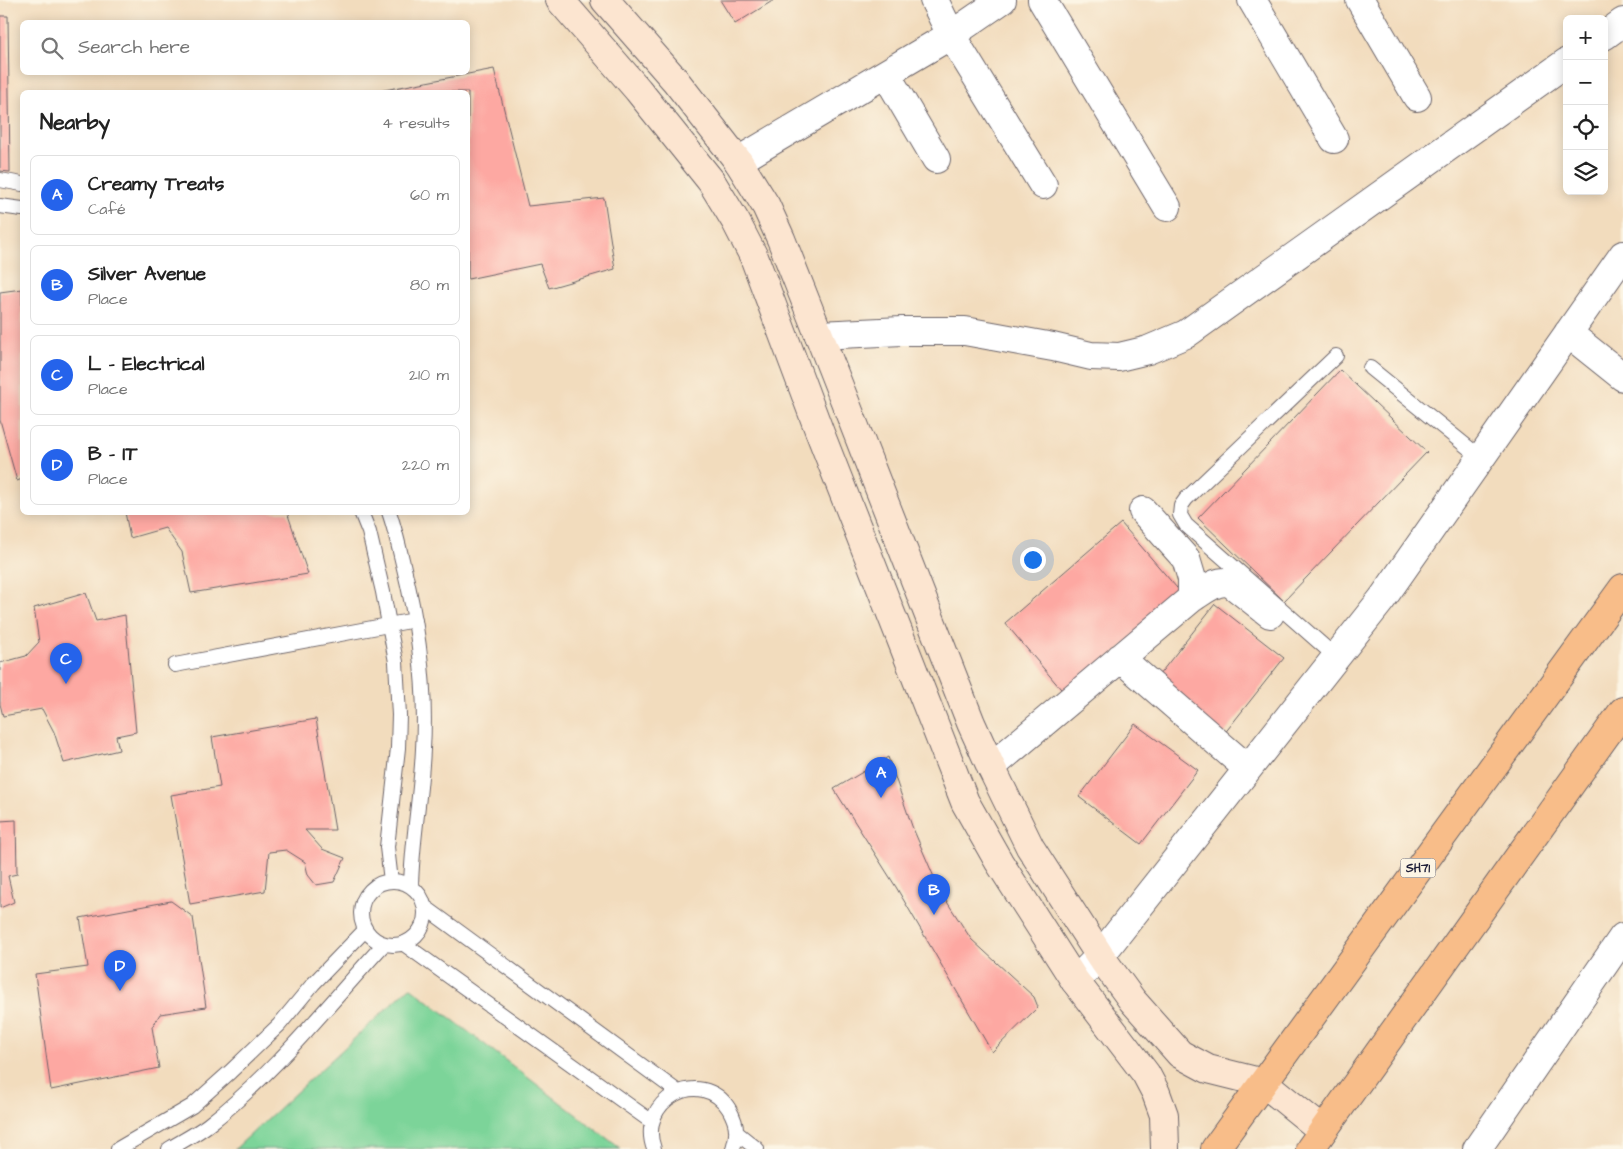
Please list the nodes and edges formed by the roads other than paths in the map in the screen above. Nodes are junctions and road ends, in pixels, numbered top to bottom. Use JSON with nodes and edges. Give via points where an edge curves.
{"nodes":[{"id":1,"x":560,"y":0,"type":"edge"},
{"id":2,"x":605,"y":0,"type":"edge"},
{"id":3,"x":934,"y":0,"type":"edge"},
{"id":4,"x":1002,"y":0,"type":"edge"},
{"id":5,"x":1042,"y":0,"type":"edge"},
{"id":6,"x":1252,"y":0,"type":"edge"},
{"id":7,"x":1360,"y":0,"type":"edge"},
{"id":8,"x":1623,"y":22,"type":"edge"},
{"id":9,"x":1608,"y":33,"type":"edge"},
{"id":10,"x":951,"y":35,"type":"junction"},
{"id":11,"x":1563,"y":65,"type":"edge"},
{"id":12,"x":886,"y":74,"type":"junction"},
{"id":13,"x":1417,"y":97,"type":"dead end"},
{"id":14,"x":1334,"y":139,"type":"dead end"},
{"id":15,"x":936,"y":158,"type":"dead end"},
{"id":16,"x":738,"y":161,"type":"junction"},
{"id":17,"x":0,"y":180,"type":"edge"},
{"id":18,"x":20,"y":184,"type":"edge"},
{"id":19,"x":1043,"y":185,"type":"dead end"},
{"id":20,"x":0,"y":206,"type":"edge"},
{"id":21,"x":766,"y":206,"type":"junction"},
{"id":22,"x":1167,"y":207,"type":"dead end"},
{"id":23,"x":20,"y":210,"type":"edge"},
{"id":24,"x":736,"y":222,"type":"junction"},
{"id":25,"x":1623,"y":256,"type":"edge"},
{"id":26,"x":1568,"y":333,"type":"junction"},
{"id":27,"x":820,"y":335,"type":"junction"},
{"id":28,"x":1336,"y":356,"type":"dead end"},
{"id":29,"x":1370,"y":368,"type":"dead end"},
{"id":30,"x":1623,"y":377,"type":"edge"},
{"id":31,"x":1480,"y":458,"type":"junction"},
{"id":32,"x":1144,"y":511,"type":"dead end"},
{"id":33,"x":362,"y":515,"type":"edge"},
{"id":34,"x":390,"y":515,"type":"edge"},
{"id":35,"x":1623,"y":588,"type":"edge"},
{"id":36,"x":1192,"y":598,"type":"junction"},
{"id":37,"x":1270,"y":614,"type":"dead end"},
{"id":38,"x":415,"y":620,"type":"junction"},
{"id":39,"x":390,"y":625,"type":"junction"},
{"id":40,"x":1336,"y":657,"type":"junction"},
{"id":41,"x":1120,"y":658,"type":"junction"},
{"id":42,"x":175,"y":665,"type":"dead end"},
{"id":43,"x":1623,"y":711,"type":"edge"},
{"id":44,"x":991,"y":767,"type":"junction"},
{"id":45,"x":1247,"y":768,"type":"junction"},
{"id":46,"x":391,"y":881,"type":"junction"},
{"id":47,"x":411,"y":886,"type":"junction"},
{"id":48,"x":426,"y":907,"type":"junction"},
{"id":49,"x":365,"y":930,"type":"junction"},
{"id":50,"x":1623,"y":936,"type":"edge"},
{"id":51,"x":384,"y":944,"type":"junction"},
{"id":52,"x":404,"y":944,"type":"junction"},
{"id":53,"x":1100,"y":956,"type":"junction"},
{"id":54,"x":1075,"y":981,"type":"junction"},
{"id":55,"x":1264,"y":1082,"type":"junction"},
{"id":56,"x":678,"y":1092,"type":"junction"},
{"id":57,"x":652,"y":1122,"type":"junction"},
{"id":58,"x":736,"y":1133,"type":"junction"},
{"id":59,"x":1316,"y":1140,"type":"edge"},
{"id":60,"x":118,"y":1149,"type":"edge"},
{"id":61,"x":169,"y":1149,"type":"edge"},
{"id":62,"x":654,"y":1149,"type":"edge"},
{"id":63,"x":733,"y":1149,"type":"edge"},
{"id":64,"x":757,"y":1149,"type":"edge"},
{"id":65,"x":1165,"y":1149,"type":"edge"},
{"id":66,"x":1215,"y":1149,"type":"edge"},
{"id":67,"x":1477,"y":1149,"type":"edge"}],
"edges":[{"from":1,"to":24,"type":"main road","via":[[699,166]]},
{"from":2,"to":16,"type":"main road","via":[[675,80]]},
{"from":3,"to":10,"type":"street"},
{"from":4,"to":10,"type":"street"},
{"from":5,"to":22,"type":"street"},
{"from":6,"to":14,"type":"street"},
{"from":7,"to":13,"type":"street"},
{"from":8,"to":9,"type":"street"},
{"from":10,"to":12,"type":"street"},
{"from":10,"to":19,"type":"street"},
{"from":11,"to":27,"type":"street","via":[[1186,334],[1148,350],[1119,357],[1092,356],[965,331]]},
{"from":12,"to":15,"type":"street"},
{"from":12,"to":16,"type":"street"},
{"from":16,"to":21,"type":"main road"},
{"from":17,"to":18,"type":"lane"},
{"from":20,"to":23,"type":"lane"},
{"from":21,"to":24,"type":"main road"},
{"from":21,"to":27,"type":"main road"},
{"from":24,"to":54,"type":"main road","via":[[754,256],[965,802]]},
{"from":25,"to":26,"type":"street"},
{"from":26,"to":30,"type":"street"},
{"from":26,"to":31,"type":"street"},
{"from":27,"to":44,"type":"main road"},
{"from":28,"to":40,"type":"lane","via":[[1186,499],[1180,515],[1186,525]]},
{"from":29,"to":31,"type":"lane"},
{"from":31,"to":40,"type":"street","via":[[1382,599]]},
{"from":32,"to":36,"type":"street","via":[[1186,559],[1192,579]]},
{"from":33,"to":39,"type":"lane"},
{"from":34,"to":38,"type":"lane"},
{"from":35,"to":55,"type":"main road","number":"SH71"},
{"from":36,"to":37,"type":"street","via":[[1226,581]]},
{"from":36,"to":41,"type":"street"},
{"from":38,"to":39,"type":"lane"},
{"from":38,"to":47,"type":"lane","via":[[425,714]]},
{"from":39,"to":42,"type":"lane"},
{"from":39,"to":46,"type":"lane","via":[[399,715],[396,778],[387,847]]},
{"from":40,"to":45,"type":"street"},
{"from":41,"to":44,"type":"street"},
{"from":41,"to":45,"type":"street"},
{"from":43,"to":59,"type":"main road"},
{"from":44,"to":53,"type":"main road","via":[[1030,847]]},
{"from":45,"to":53,"type":"street"},
{"from":46,"to":47,"type":"lane"},
{"from":46,"to":49,"type":"lane","via":[[378,884],[367,892],[361,904],[360,918]]},
{"from":47,"to":48,"type":"lane","via":[[420,894]]},
{"from":48,"to":52,"type":"lane","via":[[421,929]]},
{"from":48,"to":56,"type":"lane"},
{"from":49,"to":51,"type":"lane"},
{"from":49,"to":60,"type":"lane","via":[[279,1025],[192,1106]]},
{"from":50,"to":67,"type":"street"},
{"from":51,"to":52,"type":"lane"},
{"from":51,"to":61,"type":"lane","via":[[298,1042],[247,1091],[207,1126]]},
{"from":52,"to":57,"type":"lane"},
{"from":53,"to":54,"type":"street"},
{"from":53,"to":55,"type":"main road","via":[[1132,1000],[1180,1054],[1208,1069]]},
{"from":54,"to":65,"type":"main road","via":[[1146,1074],[1164,1115]]},
{"from":55,"to":59,"type":"main road"},
{"from":55,"to":66,"type":"main road","number":"SH71"},
{"from":56,"to":57,"type":"lane","via":[[664,1101]]},
{"from":56,"to":58,"type":"lane","via":[[695,1089],[711,1093],[725,1102],[734,1117]]},
{"from":57,"to":62,"type":"lane","via":[[650,1131]]},
{"from":58,"to":63,"type":"lane"},
{"from":58,"to":64,"type":"lane"}]}
